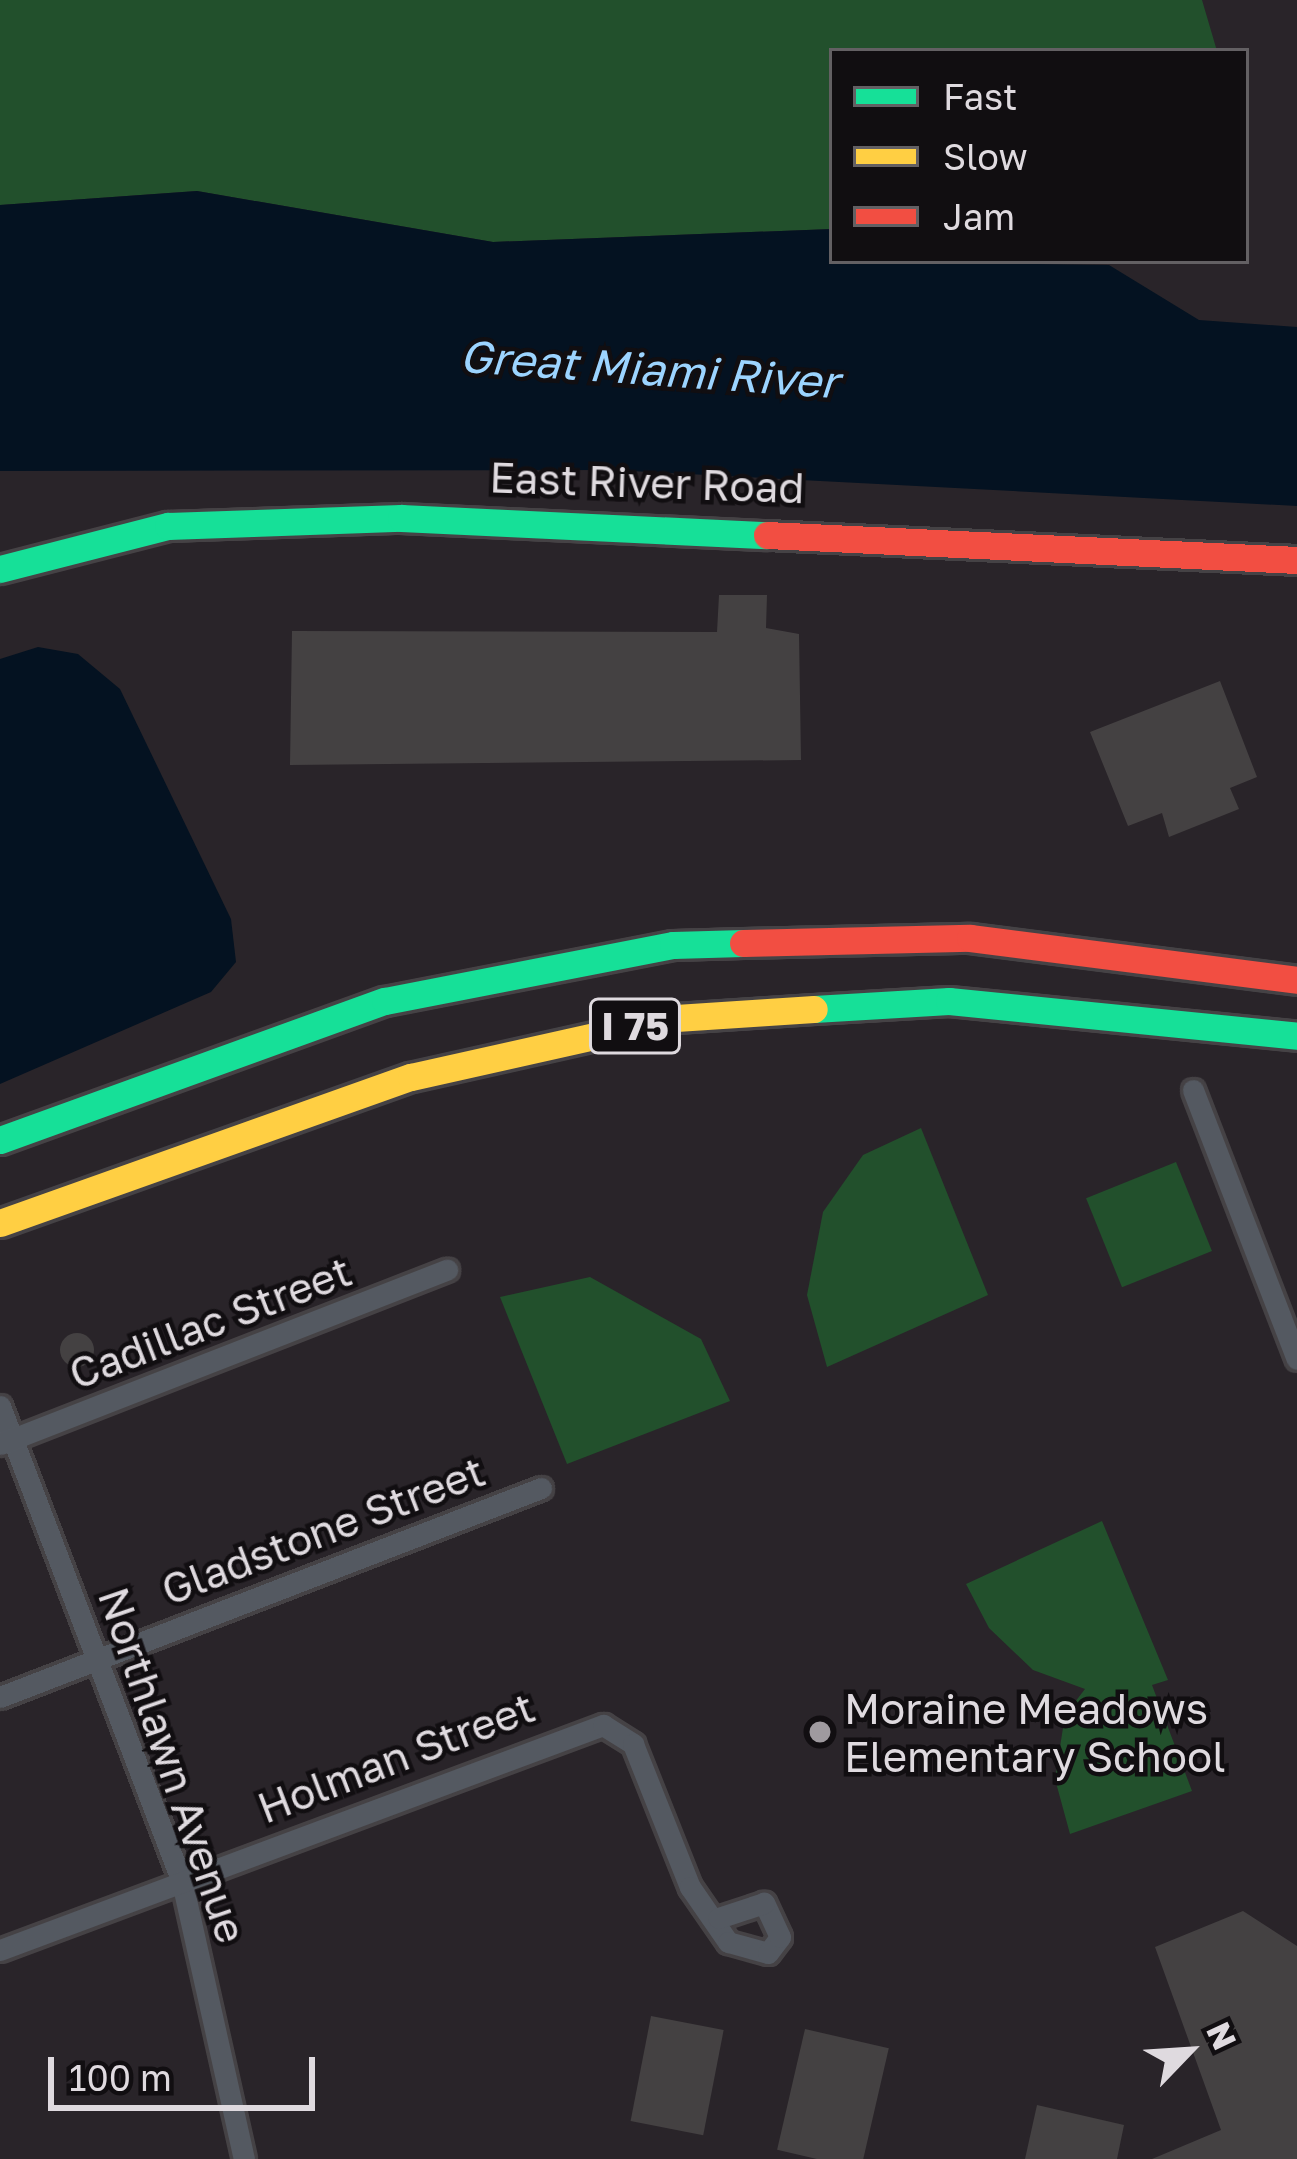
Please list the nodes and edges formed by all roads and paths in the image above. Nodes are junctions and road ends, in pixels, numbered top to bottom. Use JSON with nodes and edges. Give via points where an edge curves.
{"nodes":[{"id":1,"x":1297,"y":560,"type":"edge"},
{"id":2,"x":0,"y":569,"type":"edge"},
{"id":3,"x":1297,"y":980,"type":"edge"},
{"id":4,"x":1297,"y":1036,"type":"edge"},
{"id":5,"x":1193,"y":1090,"type":"dead end"},
{"id":6,"x":0,"y":1140,"type":"edge"},
{"id":7,"x":0,"y":1223,"type":"edge"},
{"id":8,"x":447,"y":1270,"type":"dead end"},
{"id":9,"x":1297,"y":1359,"type":"edge"},
{"id":10,"x":0,"y":1406,"type":"edge"},
{"id":11,"x":7,"y":1442,"type":"edge"},
{"id":12,"x":541,"y":1488,"type":"dead end"},
{"id":13,"x":98,"y":1660,"type":"junction"},
{"id":14,"x":0,"y":1697,"type":"edge"},
{"id":15,"x":182,"y":1882,"type":"junction"},
{"id":16,"x":718,"y":1918,"type":"dead end"},
{"id":17,"x":0,"y":1950,"type":"edge"},
{"id":18,"x":244,"y":2159,"type":"edge"}],
"edges":[{"from":1,"to":2,"type":"main road","name":"East River Road","via":[[401,518],[168,526]]},
{"from":3,"to":6,"type":"main road","number":"I 75","via":[[970,938],[673,945],[385,1001]]},
{"from":4,"to":7,"type":"main road","number":"I 75","via":[[1179,1016],[949,1001],[676,1018],[372,1089]]},
{"from":5,"to":9,"type":"street"},
{"from":8,"to":11,"type":"street","name":"Cadillac Street"},
{"from":10,"to":11,"type":"street","name":"Northlawn Avenue"},
{"from":11,"to":13,"type":"street","name":"Northlawn Avenue"},
{"from":12,"to":13,"type":"street","name":"Gladstone Street"},
{"from":13,"to":14,"type":"street","name":"Gladstone Street"},
{"from":13,"to":15,"type":"street","name":"Northlawn Avenue"},
{"from":15,"to":16,"type":"street","name":"Holman Street","via":[[603,1726],[633,1744],[690,1887]]},
{"from":15,"to":17,"type":"street","name":"Holman Street"},
{"from":15,"to":18,"type":"street","name":"Northlawn Avenue"}]}
